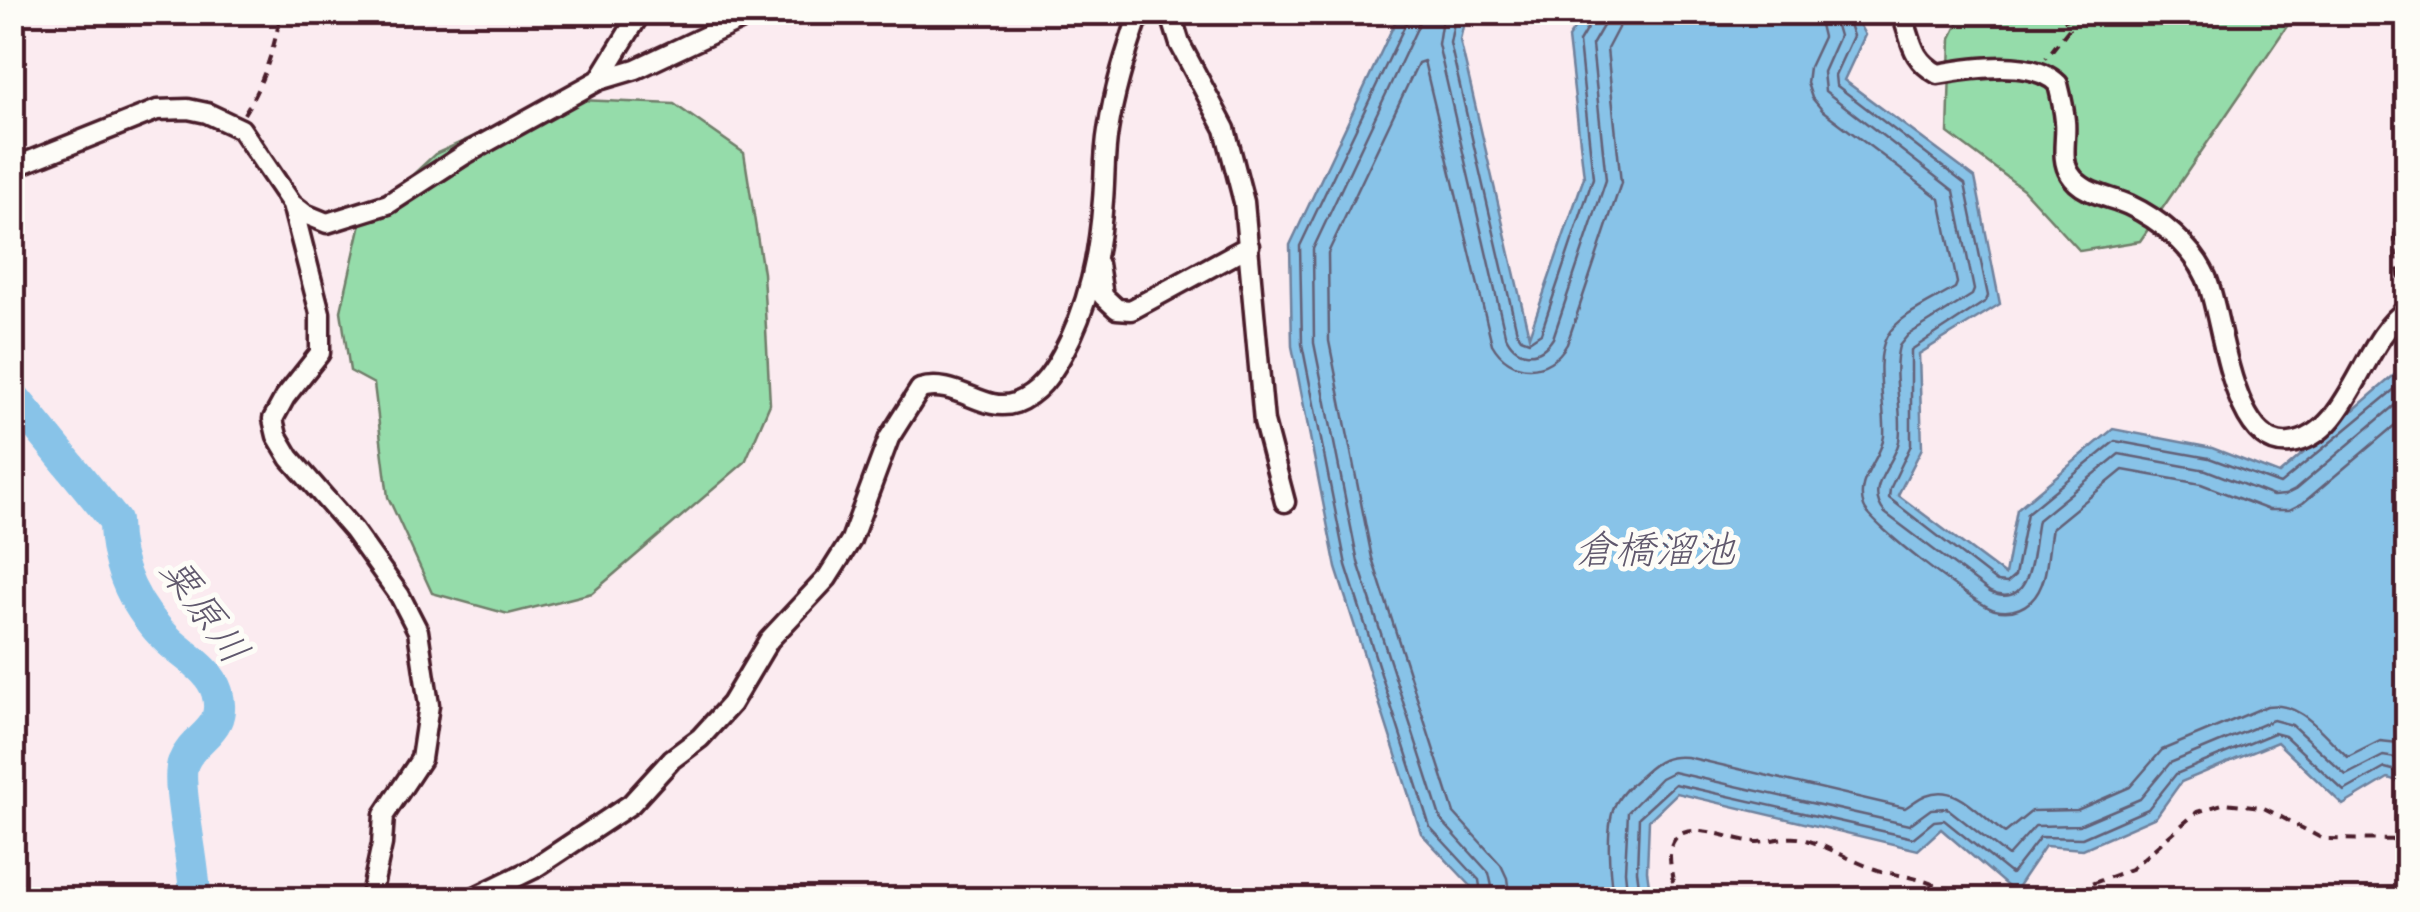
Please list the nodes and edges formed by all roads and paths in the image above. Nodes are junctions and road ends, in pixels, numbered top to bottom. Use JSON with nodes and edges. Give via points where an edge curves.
{"nodes":[{"id":1,"x":281,"y":12,"type":"edge"},
{"id":2,"x":641,"y":12,"type":"edge"},
{"id":3,"x":757,"y":12,"type":"edge"},
{"id":4,"x":1140,"y":12,"type":"edge"},
{"id":5,"x":1170,"y":12,"type":"edge"},
{"id":6,"x":1900,"y":12,"type":"edge"},
{"id":7,"x":1993,"y":12,"type":"edge"},
{"id":8,"x":2037,"y":70,"type":"junction"},
{"id":9,"x":599,"y":80,"type":"junction"},
{"id":10,"x":237,"y":127,"type":"junction"},
{"id":11,"x":12,"y":168,"type":"edge"},
{"id":12,"x":2408,"y":184,"type":"edge"},
{"id":13,"x":292,"y":204,"type":"junction"},
{"id":14,"x":1249,"y":246,"type":"junction"},
{"id":15,"x":1098,"y":257,"type":"junction"},
{"id":16,"x":2406,"y":309,"type":"edge"},
{"id":17,"x":1285,"y":502,"type":"dead end"},
{"id":18,"x":2408,"y":840,"type":"edge"},
{"id":19,"x":370,"y":900,"type":"edge"},
{"id":20,"x":470,"y":900,"type":"edge"},
{"id":21,"x":1672,"y":900,"type":"edge"},
{"id":22,"x":1953,"y":900,"type":"edge"},
{"id":23,"x":2061,"y":900,"type":"edge"}],
"edges":[{"from":1,"to":10,"type":"path","via":[[263,82]]},
{"from":2,"to":9,"type":"street"},
{"from":3,"to":9,"type":"street"},
{"from":4,"to":15,"type":"street","via":[[1117,78],[1107,135]]},
{"from":5,"to":14,"type":"street","via":[[1225,129]]},
{"from":6,"to":8,"type":"street","via":[[1909,46],[1938,74],[1975,67]]},
{"from":7,"to":8,"type":"path","via":[[1998,20],[2064,16],[2070,29]]},
{"from":8,"to":16,"type":"street","via":[[2058,84],[2068,172],[2082,188],[2159,222],[2206,275],[2241,402],[2252,424],[2270,438],[2290,443],[2314,433],[2343,406],[2357,375]]},
{"from":9,"to":13,"type":"street","via":[[388,204],[328,223]]},
{"from":10,"to":11,"type":"street","via":[[198,111],[157,110]]},
{"from":10,"to":13,"type":"street"},
{"from":12,"to":16,"type":"path","via":[[2394,233]]},
{"from":13,"to":19,"type":"street","via":[[320,313],[320,353],[273,419],[276,436],[400,596],[418,631],[429,705],[421,759],[384,815]]},
{"from":14,"to":15,"type":"street","via":[[1132,310],[1117,309],[1103,296]]},
{"from":14,"to":17,"type":"street","via":[[1264,422]]},
{"from":15,"to":20,"type":"street","via":[[1080,323],[1033,394],[1011,405],[990,404],[936,384],[920,388],[889,438],[852,540],[700,738],[631,804]]},
{"from":18,"to":23,"type":"path","via":[[2324,839],[2262,807],[2225,803],[2197,812],[2130,869]]},
{"from":21,"to":22,"type":"path","via":[[1674,840],[1700,830],[1741,841],[1800,838],[1877,870],[1917,878]]}]}
